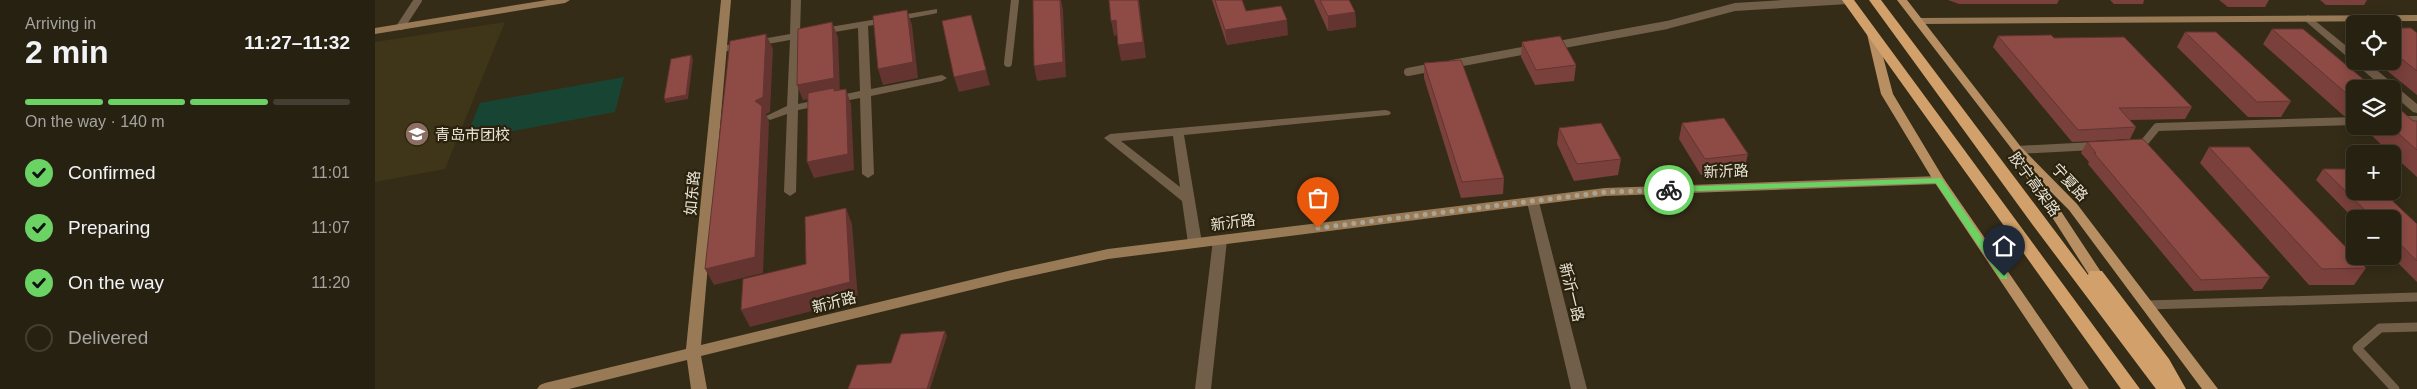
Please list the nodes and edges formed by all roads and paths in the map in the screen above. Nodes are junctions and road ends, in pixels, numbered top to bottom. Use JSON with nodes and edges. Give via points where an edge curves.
{"nodes":[{"id":1,"x":418,"y":0,"type":"edge"},
{"id":2,"x":565,"y":0,"type":"edge"},
{"id":3,"x":726,"y":0,"type":"edge"},
{"id":4,"x":796,"y":0,"type":"edge"},
{"id":5,"x":1015,"y":0,"type":"edge"},
{"id":6,"x":1848,"y":0,"type":"edge"},
{"id":7,"x":1875,"y":0,"type":"edge"},
{"id":8,"x":1902,"y":0,"type":"edge"},
{"id":9,"x":933,"y":11,"type":"dead end"},
{"id":10,"x":2308,"y":18,"type":"junction"},
{"id":11,"x":2417,"y":18,"type":"edge"},
{"id":12,"x":1919,"y":21,"type":"junction"},
{"id":13,"x":863,"y":24,"type":"junction"},
{"id":14,"x":401,"y":26,"type":"junction"},
{"id":15,"x":375,"y":31,"type":"edge"},
{"id":16,"x":1872,"y":34,"type":"junction"},
{"id":17,"x":795,"y":36,"type":"junction"},
{"id":18,"x":722,"y":49,"type":"junction"},
{"id":19,"x":2346,"y":50,"type":"edge"},
{"id":20,"x":1008,"y":63,"type":"dead end"},
{"id":21,"x":2370,"y":70,"type":"edge"},
{"id":22,"x":1408,"y":72,"type":"dead end"},
{"id":23,"x":942,"y":78,"type":"dead end"},
{"id":24,"x":2381,"y":80,"type":"edge"},
{"id":25,"x":865,"y":93,"type":"junction"},
{"id":26,"x":2401,"y":97,"type":"edge"},
{"id":27,"x":793,"y":108,"type":"junction"},
{"id":28,"x":2417,"y":110,"type":"edge"},
{"id":29,"x":1385,"y":113,"type":"dead end"},
{"id":30,"x":770,"y":117,"type":"dead end"},
{"id":31,"x":2401,"y":120,"type":"edge"},
{"id":32,"x":2417,"y":120,"type":"edge"},
{"id":33,"x":2346,"y":121,"type":"edge"},
{"id":34,"x":1178,"y":132,"type":"junction"},
{"id":35,"x":2123,"y":145,"type":"edge"},
{"id":36,"x":2104,"y":146,"type":"edge"},
{"id":37,"x":2017,"y":150,"type":"junction"},
{"id":38,"x":868,"y":174,"type":"dead end"},
{"id":39,"x":1939,"y":180,"type":"junction"},
{"id":40,"x":790,"y":192,"type":"dead end"},
{"id":41,"x":1189,"y":200,"type":"junction"},
{"id":42,"x":1533,"y":202,"type":"junction"},
{"id":43,"x":1220,"y":240,"type":"junction"},
{"id":44,"x":1195,"y":243,"type":"junction"},
{"id":45,"x":2096,"y":276,"type":"joint"},
{"id":46,"x":2417,"y":297,"type":"edge"},
{"id":47,"x":2147,"y":305,"type":"junction"},
{"id":48,"x":2417,"y":327,"type":"edge"},
{"id":49,"x":693,"y":354,"type":"junction"},
{"id":50,"x":545,"y":389,"type":"edge"},
{"id":51,"x":699,"y":389,"type":"edge"},
{"id":52,"x":1203,"y":389,"type":"edge"},
{"id":53,"x":1579,"y":389,"type":"edge"},
{"id":54,"x":2081,"y":389,"type":"edge"},
{"id":55,"x":2131,"y":389,"type":"edge"},
{"id":56,"x":2166,"y":389,"type":"edge"},
{"id":57,"x":2177,"y":389,"type":"edge"},
{"id":58,"x":2210,"y":389,"type":"edge"},
{"id":59,"x":2395,"y":389,"type":"edge"}],
"edges":[{"from":1,"to":14,"type":"lane"},
{"from":2,"to":14,"type":"street"},
{"from":3,"to":18,"type":"street","name":"如东路"},
{"from":4,"to":17,"type":"street"},
{"from":5,"to":20,"type":"lane"},
{"from":6,"to":16,"type":"highway"},
{"from":6,"to":22,"type":"lane","via":[[1735,7],[1667,25]]},
{"from":7,"to":56,"type":"highway","name":"胶宁高架路"},
{"from":8,"to":12,"type":"main road","name":"宁夏路"},
{"from":9,"to":13,"type":"street"},
{"from":10,"to":11,"type":"street"},
{"from":10,"to":12,"type":"street"},
{"from":10,"to":19,"type":"street"},
{"from":12,"to":37,"type":"main road","name":"宁夏路"},
{"from":13,"to":17,"type":"street"},
{"from":13,"to":25,"type":"street"},
{"from":14,"to":15,"type":"street"},
{"from":16,"to":39,"type":"main road","via":[[1887,94]]},
{"from":16,"to":55,"type":"highway"},
{"from":17,"to":18,"type":"street"},
{"from":17,"to":27,"type":"street"},
{"from":18,"to":49,"type":"street","name":"如东路"},
{"from":21,"to":24,"type":"street"},
{"from":23,"to":25,"type":"street"},
{"from":25,"to":27,"type":"street"},
{"from":25,"to":38,"type":"street"},
{"from":26,"to":28,"type":"street"},
{"from":27,"to":30,"type":"street"},
{"from":27,"to":40,"type":"street"},
{"from":29,"to":34,"type":"street"},
{"from":31,"to":32,"type":"lane"},
{"from":33,"to":35,"type":"lane","via":[[2157,126],[2143,144]]},
{"from":34,"to":41,"type":"street"},
{"from":34,"to":41,"type":"street","via":[[1110,138]]},
{"from":36,"to":37,"type":"lane"},
{"from":37,"to":45,"type":"main road"},
{"from":37,"to":47,"type":"main road","name":"宁夏路","via":[[2073,207]]},
{"from":39,"to":42,"type":"street","name":"新沂路","via":[[1605,192]]},
{"from":39,"to":54,"type":"main road"},
{"from":41,"to":44,"type":"street"},
{"from":42,"to":43,"type":"street","name":"新沂路"},
{"from":42,"to":53,"type":"street","name":"新沂一路"},
{"from":43,"to":44,"type":"street","name":"新沂路"},
{"from":43,"to":52,"type":"street"},
{"from":44,"to":49,"type":"street","name":"新沂路","via":[[1107,254],[1021,273]]},
{"from":45,"to":57,"type":"highway","via":[[2163,364]]},
{"from":46,"to":47,"type":"lane"},
{"from":47,"to":58,"type":"main road","name":"宁夏路"},
{"from":48,"to":59,"type":"lane","via":[[2380,328],[2357,348]]},
{"from":49,"to":50,"type":"street","name":"新沂路"},
{"from":49,"to":51,"type":"street","name":"如东路"}]}
